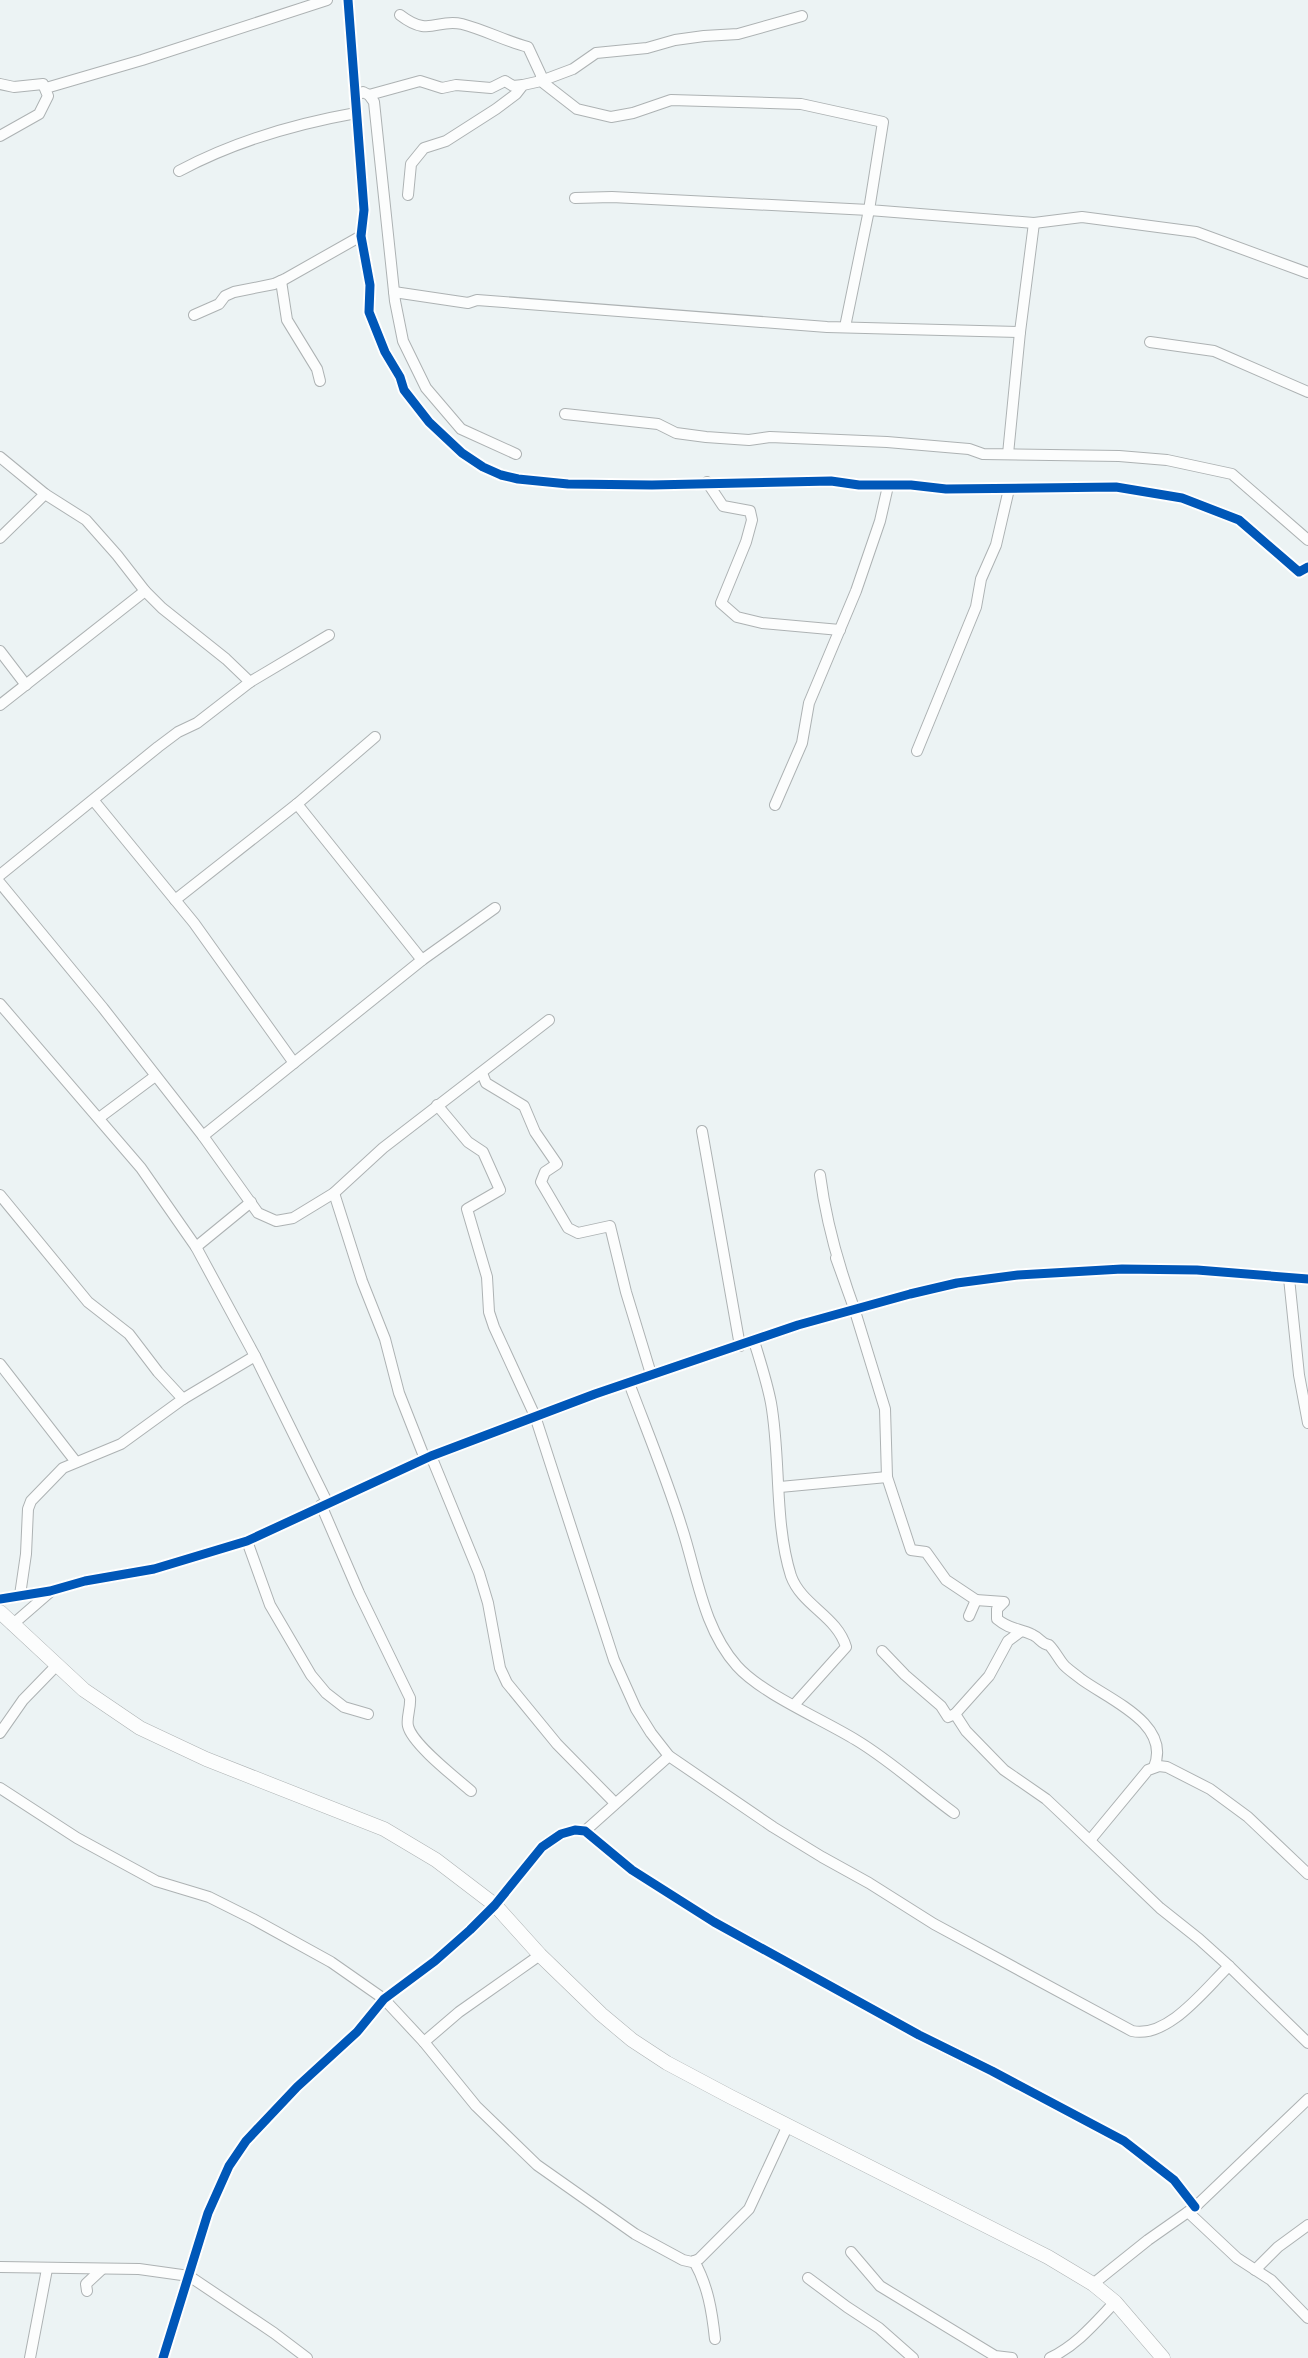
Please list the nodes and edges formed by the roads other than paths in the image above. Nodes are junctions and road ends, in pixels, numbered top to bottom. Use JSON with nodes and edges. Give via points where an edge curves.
{"nodes":[{"id":1,"x":327,"y":0,"type":"edge"},
{"id":2,"x":348,"y":0,"type":"edge"},
{"id":3,"x":400,"y":15,"type":"dead end"},
{"id":4,"x":802,"y":16,"type":"dead end"},
{"id":5,"x":541,"y":81,"type":"junction"},
{"id":6,"x":0,"y":84,"type":"edge"},
{"id":7,"x":524,"y":85,"type":"junction"},
{"id":8,"x":46,"y":88,"type":"junction"},
{"id":9,"x":369,"y":95,"type":"junction"},
{"id":10,"x":355,"y":96,"type":"junction"},
{"id":11,"x":356,"y":113,"type":"junction"},
{"id":12,"x":0,"y":136,"type":"edge"},
{"id":13,"x":178,"y":171,"type":"dead end"},
{"id":14,"x":408,"y":195,"type":"dead end"},
{"id":15,"x":576,"y":198,"type":"dead end"},
{"id":16,"x":869,"y":210,"type":"junction"},
{"id":17,"x":1035,"y":223,"type":"junction"},
{"id":18,"x":361,"y":236,"type":"junction"},
{"id":19,"x":1308,"y":273,"type":"edge"},
{"id":20,"x":281,"y":281,"type":"junction"},
{"id":21,"x":394,"y":292,"type":"junction"},
{"id":22,"x":194,"y":315,"type":"dead end"},
{"id":23,"x":845,"y":327,"type":"junction"},
{"id":24,"x":1020,"y":333,"type":"junction"},
{"id":25,"x":1150,"y":342,"type":"dead end"},
{"id":26,"x":320,"y":381,"type":"dead end"},
{"id":27,"x":1308,"y":392,"type":"edge"},
{"id":28,"x":565,"y":414,"type":"dead end"},
{"id":29,"x":516,"y":454,"type":"dead end"},
{"id":30,"x":1008,"y":454,"type":"junction"},
{"id":31,"x":0,"y":457,"type":"edge"},
{"id":32,"x":707,"y":482,"type":"junction"},
{"id":33,"x":888,"y":486,"type":"junction"},
{"id":34,"x":1009,"y":489,"type":"junction"},
{"id":35,"x":45,"y":494,"type":"junction"},
{"id":36,"x":0,"y":538,"type":"edge"},
{"id":37,"x":1308,"y":540,"type":"edge"},
{"id":38,"x":1308,"y":567,"type":"edge"},
{"id":39,"x":145,"y":591,"type":"junction"},
{"id":40,"x":840,"y":630,"type":"junction"},
{"id":41,"x":328,"y":635,"type":"dead end"},
{"id":42,"x":0,"y":651,"type":"edge"},
{"id":43,"x":250,"y":682,"type":"junction"},
{"id":44,"x":26,"y":684,"type":"junction"},
{"id":45,"x":0,"y":705,"type":"edge"},
{"id":46,"x":375,"y":737,"type":"dead end"},
{"id":47,"x":917,"y":751,"type":"dead end"},
{"id":48,"x":94,"y":801,"type":"junction"},
{"id":49,"x":297,"y":804,"type":"junction"},
{"id":50,"x":776,"y":805,"type":"dead end"},
{"id":51,"x":0,"y":876,"type":"edge"},
{"id":52,"x":0,"y":883,"type":"edge"},
{"id":53,"x":175,"y":900,"type":"junction"},
{"id":54,"x":495,"y":908,"type":"dead end"},
{"id":55,"x":422,"y":960,"type":"junction"},
{"id":56,"x":0,"y":1004,"type":"edge"},
{"id":57,"x":549,"y":1020,"type":"dead end"},
{"id":58,"x":294,"y":1063,"type":"junction"},
{"id":59,"x":482,"y":1073,"type":"junction"},
{"id":60,"x":154,"y":1077,"type":"junction"},
{"id":61,"x":437,"y":1105,"type":"junction"},
{"id":62,"x":99,"y":1118,"type":"junction"},
{"id":63,"x":702,"y":1131,"type":"dead end"},
{"id":64,"x":203,"y":1136,"type":"junction"},
{"id":65,"x":820,"y":1175,"type":"dead end"},
{"id":66,"x":334,"y":1193,"type":"junction"},
{"id":67,"x":0,"y":1195,"type":"edge"},
{"id":68,"x":251,"y":1202,"type":"junction"},
{"id":69,"x":196,"y":1248,"type":"junction"},
{"id":70,"x":1289,"y":1278,"type":"junction"},
{"id":71,"x":1308,"y":1279,"type":"edge"},
{"id":72,"x":854,"y":1308,"type":"junction"},
{"id":73,"x":754,"y":1341,"type":"junction"},
{"id":74,"x":740,"y":1346,"type":"junction"},
{"id":75,"x":255,"y":1356,"type":"junction"},
{"id":76,"x":0,"y":1364,"type":"edge"},
{"id":77,"x":651,"y":1374,"type":"junction"},
{"id":78,"x":629,"y":1383,"type":"junction"},
{"id":79,"x":183,"y":1399,"type":"junction"},
{"id":80,"x":535,"y":1416,"type":"junction"},
{"id":81,"x":1308,"y":1423,"type":"edge"},
{"id":82,"x":428,"y":1458,"type":"junction"},
{"id":83,"x":76,"y":1462,"type":"junction"},
{"id":84,"x":887,"y":1477,"type":"junction"},
{"id":85,"x":780,"y":1487,"type":"junction"},
{"id":86,"x":324,"y":1504,"type":"junction"},
{"id":87,"x":247,"y":1540,"type":"junction"},
{"id":88,"x":50,"y":1591,"type":"junction"},
{"id":89,"x":20,"y":1595,"type":"junction"},
{"id":90,"x":0,"y":1599,"type":"edge"},
{"id":91,"x":976,"y":1600,"type":"junction"},
{"id":92,"x":0,"y":1612,"type":"edge"},
{"id":93,"x":969,"y":1616,"type":"dead end"},
{"id":94,"x":12,"y":1625,"type":"junction"},
{"id":95,"x":1020,"y":1632,"type":"junction"},
{"id":96,"x":882,"y":1651,"type":"dead end"},
{"id":97,"x":57,"y":1665,"type":"junction"},
{"id":98,"x":794,"y":1705,"type":"junction"},
{"id":99,"x":368,"y":1714,"type":"dead end"},
{"id":100,"x":955,"y":1714,"type":"junction"},
{"id":101,"x":4,"y":1716,"type":"edge"},
{"id":102,"x":0,"y":1733,"type":"edge"},
{"id":103,"x":669,"y":1756,"type":"junction"},
{"id":104,"x":1154,"y":1767,"type":"junction"},
{"id":105,"x":0,"y":1788,"type":"edge"},
{"id":106,"x":471,"y":1791,"type":"dead end"},
{"id":107,"x":615,"y":1802,"type":"junction"},
{"id":108,"x":954,"y":1813,"type":"dead end"},
{"id":109,"x":585,"y":1831,"type":"junction"},
{"id":110,"x":1091,"y":1839,"type":"junction"},
{"id":111,"x":1308,"y":1874,"type":"edge"},
{"id":112,"x":495,"y":1905,"type":"junction"},
{"id":113,"x":540,"y":1955,"type":"junction"},
{"id":114,"x":1229,"y":1966,"type":"junction"},
{"id":115,"x":384,"y":1999,"type":"junction"},
{"id":116,"x":424,"y":2042,"type":"junction"},
{"id":117,"x":1308,"y":2043,"type":"edge"},
{"id":118,"x":1308,"y":2099,"type":"edge"},
{"id":119,"x":788,"y":2125,"type":"junction"},
{"id":120,"x":1191,"y":2210,"type":"junction"},
{"id":121,"x":1308,"y":2225,"type":"edge"},
{"id":122,"x":851,"y":2253,"type":"dead end"},
{"id":123,"x":694,"y":2261,"type":"junction"},
{"id":124,"x":0,"y":2267,"type":"edge"},
{"id":125,"x":47,"y":2269,"type":"junction"},
{"id":126,"x":102,"y":2269,"type":"junction"},
{"id":127,"x":1255,"y":2270,"type":"junction"},
{"id":128,"x":189,"y":2276,"type":"junction"},
{"id":129,"x":808,"y":2278,"type":"dead end"},
{"id":130,"x":1093,"y":2284,"type":"junction"},
{"id":131,"x":87,"y":2291,"type":"dead end"},
{"id":132,"x":1114,"y":2302,"type":"junction"},
{"id":133,"x":1308,"y":2318,"type":"edge"},
{"id":134,"x":715,"y":2339,"type":"dead end"},
{"id":135,"x":303,"y":2357,"type":"edge"},
{"id":136,"x":30,"y":2358,"type":"edge"},
{"id":137,"x":163,"y":2358,"type":"edge"},
{"id":138,"x":913,"y":2358,"type":"edge"},
{"id":139,"x":1012,"y":2358,"type":"edge"},
{"id":140,"x":1050,"y":2358,"type":"edge"},
{"id":141,"x":1163,"y":2358,"type":"edge"}],
"edges":[{"from":1,"to":8,"type":"street"},
{"from":2,"to":10,"type":"street"},
{"from":3,"to":5,"type":"street","via":[[427,28],[458,23],[528,47],[542,75]]},
{"from":4,"to":5,"type":"street","via":[[738,34],[596,53],[573,69]]},
{"from":5,"to":7,"type":"street"},
{"from":5,"to":16,"type":"street","via":[[577,109],[611,117],[671,100],[801,104],[883,122]]},
{"from":6,"to":8,"type":"street","via":[[43,84]]},
{"from":7,"to":9,"type":"street","via":[[513,86],[505,81],[491,88],[442,88],[420,81]]},
{"from":7,"to":14,"type":"street","via":[[496,109],[446,141],[424,148],[411,164]]},
{"from":8,"to":12,"type":"street","via":[[48,96],[39,114]]},
{"from":9,"to":10,"type":"street","via":[[363,92]]},
{"from":9,"to":21,"type":"street","via":[[374,102]]},
{"from":10,"to":11,"type":"street"},
{"from":11,"to":13,"type":"street","via":[[292,126],[238,143]]},
{"from":11,"to":18,"type":"street","via":[[364,210]]},
{"from":15,"to":16,"type":"street"},
{"from":16,"to":17,"type":"street"},
{"from":16,"to":23,"type":"street"},
{"from":17,"to":19,"type":"street","via":[[1082,217],[1196,232]]},
{"from":17,"to":24,"type":"street"},
{"from":18,"to":20,"type":"street"},
{"from":18,"to":32,"type":"street","via":[[370,285],[369,312],[385,352],[408,397],[438,433],[462,453],[491,471],[557,484]]},
{"from":20,"to":22,"type":"street","via":[[234,292]]},
{"from":20,"to":26,"type":"street","via":[[287,320],[318,369]]},
{"from":21,"to":23,"type":"street","via":[[468,303],[477,300]]},
{"from":21,"to":29,"type":"street","via":[[403,341],[426,388],[461,429]]},
{"from":23,"to":24,"type":"street"},
{"from":24,"to":30,"type":"street"},
{"from":25,"to":27,"type":"street","via":[[1214,351]]},
{"from":28,"to":30,"type":"street","via":[[658,424],[676,433],[706,437],[887,442]]},
{"from":30,"to":37,"type":"street","via":[[1167,460],[1232,474]]},
{"from":31,"to":35,"type":"street"},
{"from":32,"to":33,"type":"street","via":[[831,481]]},
{"from":32,"to":40,"type":"street","via":[[723,506],[750,511],[752,520],[721,603],[737,617],[762,623]]},
{"from":33,"to":34,"type":"street"},
{"from":33,"to":40,"type":"street","via":[[880,521]]},
{"from":34,"to":38,"type":"street","via":[[1116,487],[1182,498],[1239,520],[1299,572]]},
{"from":34,"to":47,"type":"street","via":[[976,608]]},
{"from":35,"to":36,"type":"street"},
{"from":35,"to":39,"type":"street","via":[[91,525]]},
{"from":39,"to":43,"type":"street"},
{"from":39,"to":44,"type":"street"},
{"from":40,"to":50,"type":"street","via":[[809,703],[802,743]]},
{"from":41,"to":43,"type":"street"},
{"from":42,"to":44,"type":"street"},
{"from":43,"to":48,"type":"street","via":[[206,717],[158,747]]},
{"from":44,"to":45,"type":"street"},
{"from":46,"to":49,"type":"street"},
{"from":48,"to":51,"type":"street"},
{"from":48,"to":53,"type":"street"},
{"from":49,"to":53,"type":"street"},
{"from":49,"to":55,"type":"street"},
{"from":52,"to":60,"type":"street"},
{"from":53,"to":58,"type":"street"},
{"from":54,"to":55,"type":"street"},
{"from":55,"to":58,"type":"street"},
{"from":56,"to":62,"type":"street"},
{"from":57,"to":59,"type":"street"},
{"from":58,"to":64,"type":"street"},
{"from":59,"to":61,"type":"street"},
{"from":59,"to":77,"type":"street","via":[[486,1083],[524,1106],[535,1132],[557,1164],[545,1172],[541,1182],[568,1228],[578,1233],[610,1226]]},
{"from":60,"to":62,"type":"street"},
{"from":60,"to":64,"type":"street"},
{"from":61,"to":66,"type":"street"},
{"from":61,"to":80,"type":"street","via":[[468,1142],[483,1152],[500,1190],[467,1209],[487,1277],[492,1319]]},
{"from":62,"to":69,"type":"street","via":[[157,1188]]},
{"from":63,"to":74,"type":"street"},
{"from":64,"to":68,"type":"street"},
{"from":65,"to":72,"type":"street","via":[[836,1258]]},
{"from":66,"to":68,"type":"street","via":[[284,1221],[267,1218]]},
{"from":66,"to":82,"type":"street","via":[[385,1339],[399,1393]]},
{"from":67,"to":79,"type":"street","via":[[88,1302],[129,1334]]},
{"from":68,"to":69,"type":"street"},
{"from":69,"to":75,"type":"street"},
{"from":70,"to":71,"type":"street"},
{"from":70,"to":72,"type":"street","via":[[1197,1270],[1122,1269],[1018,1275],[957,1283]]},
{"from":70,"to":81,"type":"street"},
{"from":72,"to":73,"type":"street"},
{"from":72,"to":84,"type":"street","via":[[885,1409]]},
{"from":73,"to":74,"type":"street"},
{"from":73,"to":85,"type":"street","via":[[771,1403]]},
{"from":74,"to":77,"type":"street"},
{"from":75,"to":79,"type":"street"},
{"from":75,"to":86,"type":"street"},
{"from":76,"to":83,"type":"street"},
{"from":77,"to":78,"type":"street"},
{"from":78,"to":80,"type":"street"},
{"from":78,"to":98,"type":"street","via":[[682,1526],[718,1641],[739,1668]]},
{"from":79,"to":83,"type":"street","via":[[122,1444]]},
{"from":80,"to":82,"type":"street"},
{"from":80,"to":103,"type":"street","via":[[614,1660],[636,1708]]},
{"from":82,"to":86,"type":"street"},
{"from":82,"to":107,"type":"street","via":[[479,1573],[500,1668],[507,1683],[557,1744]]},
{"from":83,"to":89,"type":"street","via":[[63,1468],[29,1505]]},
{"from":84,"to":85,"type":"street"},
{"from":84,"to":91,"type":"street","via":[[910,1550],[926,1552],[946,1580]]},
{"from":85,"to":98,"type":"street","via":[[781,1517],[792,1576],[804,1597],[837,1627],[846,1647]]},
{"from":86,"to":87,"type":"street"},
{"from":86,"to":106,"type":"street","via":[[359,1593],[410,1698],[408,1722],[413,1738]]},
{"from":87,"to":88,"type":"street","via":[[154,1569]]},
{"from":87,"to":99,"type":"street","via":[[270,1605],[311,1675],[344,1707]]},
{"from":88,"to":89,"type":"street"},
{"from":88,"to":94,"type":"street"},
{"from":89,"to":90,"type":"street"},
{"from":91,"to":93,"type":"street"},
{"from":91,"to":95,"type":"street","via":[[1004,1602],[997,1609],[997,1619]]},
{"from":92,"to":94,"type":"street"},
{"from":94,"to":97,"type":"street"},
{"from":95,"to":100,"type":"street","via":[[1008,1641],[989,1676]]},
{"from":95,"to":104,"type":"street","via":[[1049,1645],[1081,1679],[1144,1722],[1156,1740],[1158,1756]]},
{"from":96,"to":100,"type":"street","via":[[948,1717]]},
{"from":97,"to":101,"type":"street"},
{"from":97,"to":112,"type":"street","via":[[84,1690],[150,1733],[384,1829],[436,1860]]},
{"from":98,"to":108,"type":"street","via":[[890,1762]]},
{"from":100,"to":110,"type":"street","via":[[1004,1770],[1046,1799]]},
{"from":101,"to":102,"type":"street"},
{"from":103,"to":107,"type":"street"},
{"from":103,"to":114,"type":"street","via":[[773,1827],[934,1924],[1132,2031],[1152,2031],[1176,2018]]},
{"from":104,"to":110,"type":"street"},
{"from":104,"to":111,"type":"street","via":[[1167,1767],[1210,1789],[1248,1817]]},
{"from":105,"to":115,"type":"street","via":[[77,1838],[156,1881],[209,1897],[253,1918],[331,1962]]},
{"from":107,"to":109,"type":"street"},
{"from":109,"to":112,"type":"street","via":[[575,1830],[551,1840]]},
{"from":109,"to":120,"type":"street","via":[[632,1870],[714,1922],[1124,2141],[1174,2180]]},
{"from":110,"to":114,"type":"street","via":[[1160,1908]]},
{"from":112,"to":113,"type":"street"},
{"from":112,"to":115,"type":"street","via":[[435,1961]]},
{"from":113,"to":116,"type":"street"},
{"from":113,"to":119,"type":"street","via":[[632,2040]]},
{"from":114,"to":117,"type":"street"},
{"from":115,"to":116,"type":"street"},
{"from":115,"to":128,"type":"street","via":[[357,2032],[246,2141],[220,2184]]},
{"from":116,"to":123,"type":"street","via":[[476,2106],[537,2165],[635,2234],[683,2260]]},
{"from":118,"to":120,"type":"street"},
{"from":119,"to":123,"type":"street","via":[[749,2209]]},
{"from":119,"to":130,"type":"street","via":[[1048,2257]]},
{"from":120,"to":127,"type":"street","via":[[1237,2258]]},
{"from":120,"to":130,"type":"street"},
{"from":121,"to":127,"type":"street"},
{"from":122,"to":139,"type":"street","via":[[880,2286],[995,2356]]},
{"from":123,"to":134,"type":"street","via":[[704,2278]]},
{"from":124,"to":125,"type":"street"},
{"from":125,"to":126,"type":"street"},
{"from":125,"to":136,"type":"street"},
{"from":126,"to":128,"type":"street"},
{"from":126,"to":131,"type":"street","via":[[86,2284]]},
{"from":127,"to":133,"type":"street","via":[[1271,2280]]},
{"from":128,"to":135,"type":"street"},
{"from":128,"to":137,"type":"street"},
{"from":129,"to":138,"type":"street","via":[[879,2328]]},
{"from":130,"to":132,"type":"street"},
{"from":132,"to":140,"type":"street","via":[[1081,2338]]},
{"from":132,"to":141,"type":"street"}]}
